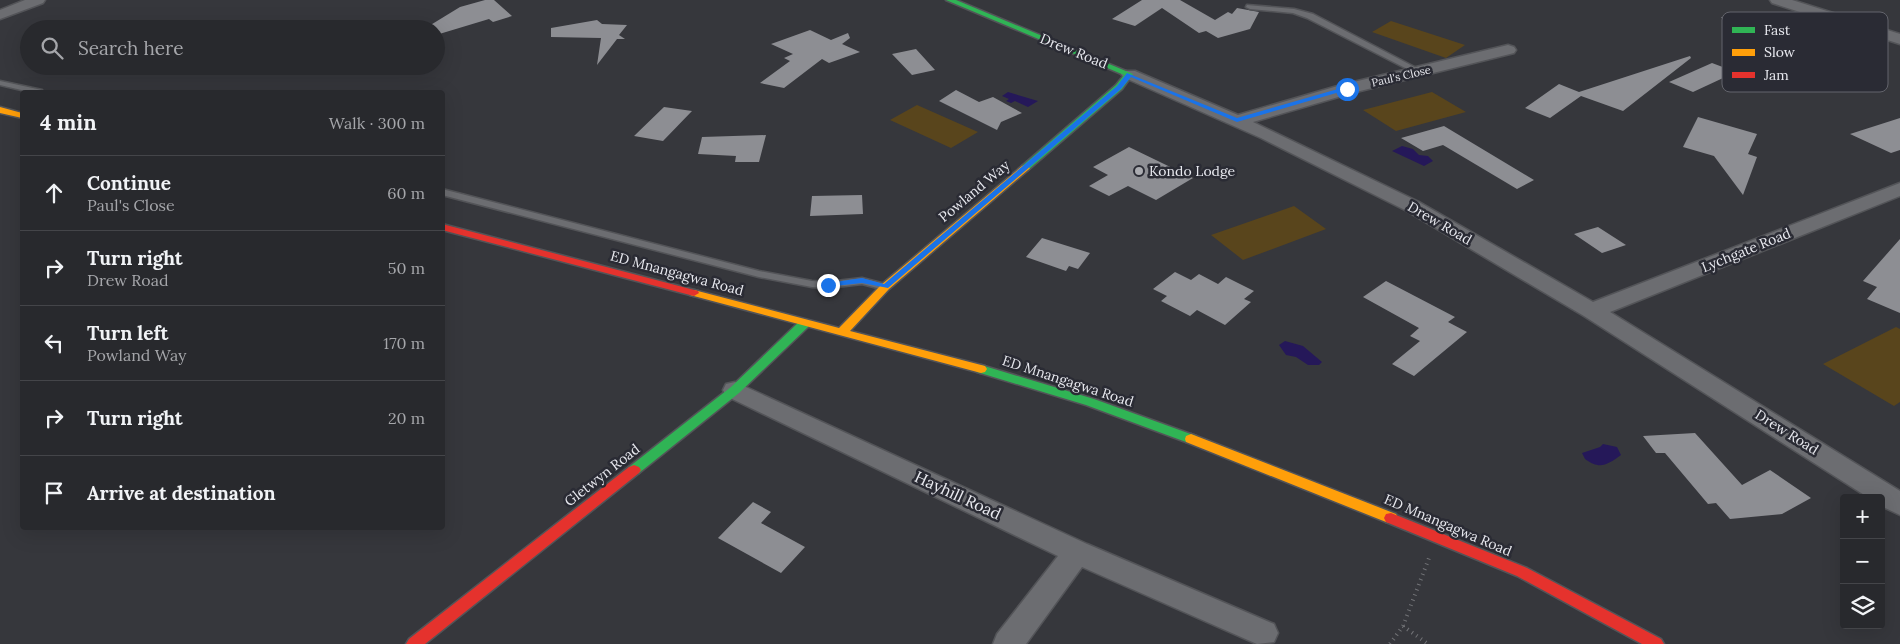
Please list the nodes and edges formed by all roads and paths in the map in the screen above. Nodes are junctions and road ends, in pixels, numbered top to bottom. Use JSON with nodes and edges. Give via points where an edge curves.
{"nodes":[{"id":1,"x":38,"y":0,"type":"edge"},
{"id":2,"x":950,"y":0,"type":"edge"},
{"id":3,"x":1777,"y":0,"type":"edge"},
{"id":4,"x":1250,"y":7,"type":"dead end"},
{"id":5,"x":1815,"y":12,"type":"edge"},
{"id":6,"x":0,"y":15,"type":"edge"},
{"id":7,"x":1888,"y":35,"type":"edge"},
{"id":8,"x":1900,"y":39,"type":"edge"},
{"id":9,"x":1508,"y":50,"type":"dead end"},
{"id":10,"x":1420,"y":72,"type":"junction"},
{"id":11,"x":1130,"y":74,"type":"junction"},
{"id":12,"x":0,"y":83,"type":"edge"},
{"id":13,"x":30,"y":90,"type":"edge"},
{"id":14,"x":0,"y":110,"type":"edge"},
{"id":15,"x":20,"y":115,"type":"edge"},
{"id":16,"x":1237,"y":120,"type":"junction"},
{"id":17,"x":1900,"y":190,"type":"edge"},
{"id":18,"x":445,"y":193,"type":"edge"},
{"id":19,"x":445,"y":228,"type":"edge"},
{"id":20,"x":885,"y":287,"type":"junction"},
{"id":21,"x":1592,"y":311,"type":"junction"},
{"id":22,"x":804,"y":324,"type":"junction"},
{"id":23,"x":841,"y":333,"type":"junction"},
{"id":24,"x":735,"y":390,"type":"junction"},
{"id":25,"x":1900,"y":504,"type":"edge"},
{"id":26,"x":1438,"y":537,"type":"junction"},
{"id":27,"x":1077,"y":552,"type":"junction"},
{"id":28,"x":1403,"y":626,"type":"junction"},
{"id":29,"x":1263,"y":633,"type":"dead end"},
{"id":30,"x":414,"y":644,"type":"edge"},
{"id":31,"x":1008,"y":644,"type":"edge"},
{"id":32,"x":1390,"y":644,"type":"edge"},
{"id":33,"x":1428,"y":644,"type":"edge"},
{"id":34,"x":1656,"y":644,"type":"edge"}],
"edges":[{"from":1,"to":6,"type":"street"},
{"from":2,"to":11,"type":"main road","name":"Drew Road"},
{"from":3,"to":5,"type":"street"},
{"from":4,"to":10,"type":"lane","via":[[1294,11],[1310,16]]},
{"from":7,"to":8,"type":"street"},
{"from":9,"to":10,"type":"street","name":"Paul's Close"},
{"from":10,"to":16,"type":"street","name":"Paul's Close"},
{"from":11,"to":16,"type":"street","name":"Drew Road"},
{"from":11,"to":20,"type":"main road","name":"Powland Way","via":[[1119,88]]},
{"from":12,"to":13,"type":"lane"},
{"from":14,"to":15,"type":"main road"},
{"from":16,"to":21,"type":"street","name":"Drew Road","via":[[1412,206]]},
{"from":17,"to":21,"type":"street","name":"Lychgate Road"},
{"from":18,"to":20,"type":"lane","via":[[767,276],[828,285],[862,280]]},
{"from":19,"to":22,"type":"main road","name":"ED Mnangagwa Road"},
{"from":20,"to":23,"type":"main road","name":"Powland Way"},
{"from":21,"to":25,"type":"street","name":"Drew Road"},
{"from":22,"to":23,"type":"main road","name":"ED Mnangagwa Road"},
{"from":22,"to":24,"type":"main road","name":"Gletwyn Road"},
{"from":23,"to":26,"type":"main road","name":"ED Mnangagwa Road","via":[[959,363],[1090,402],[1262,466]]},
{"from":24,"to":27,"type":"street","name":"Hayhill Road"},
{"from":24,"to":30,"type":"main road","name":"Gletwyn Road"},
{"from":26,"to":28,"type":"path"},
{"from":26,"to":34,"type":"main road","name":"ED Mnangagwa Road","via":[[1522,572]]},
{"from":27,"to":29,"type":"street","name":"Hayhill Road"},
{"from":27,"to":31,"type":"street"},
{"from":28,"to":32,"type":"path"},
{"from":28,"to":33,"type":"path"}]}
